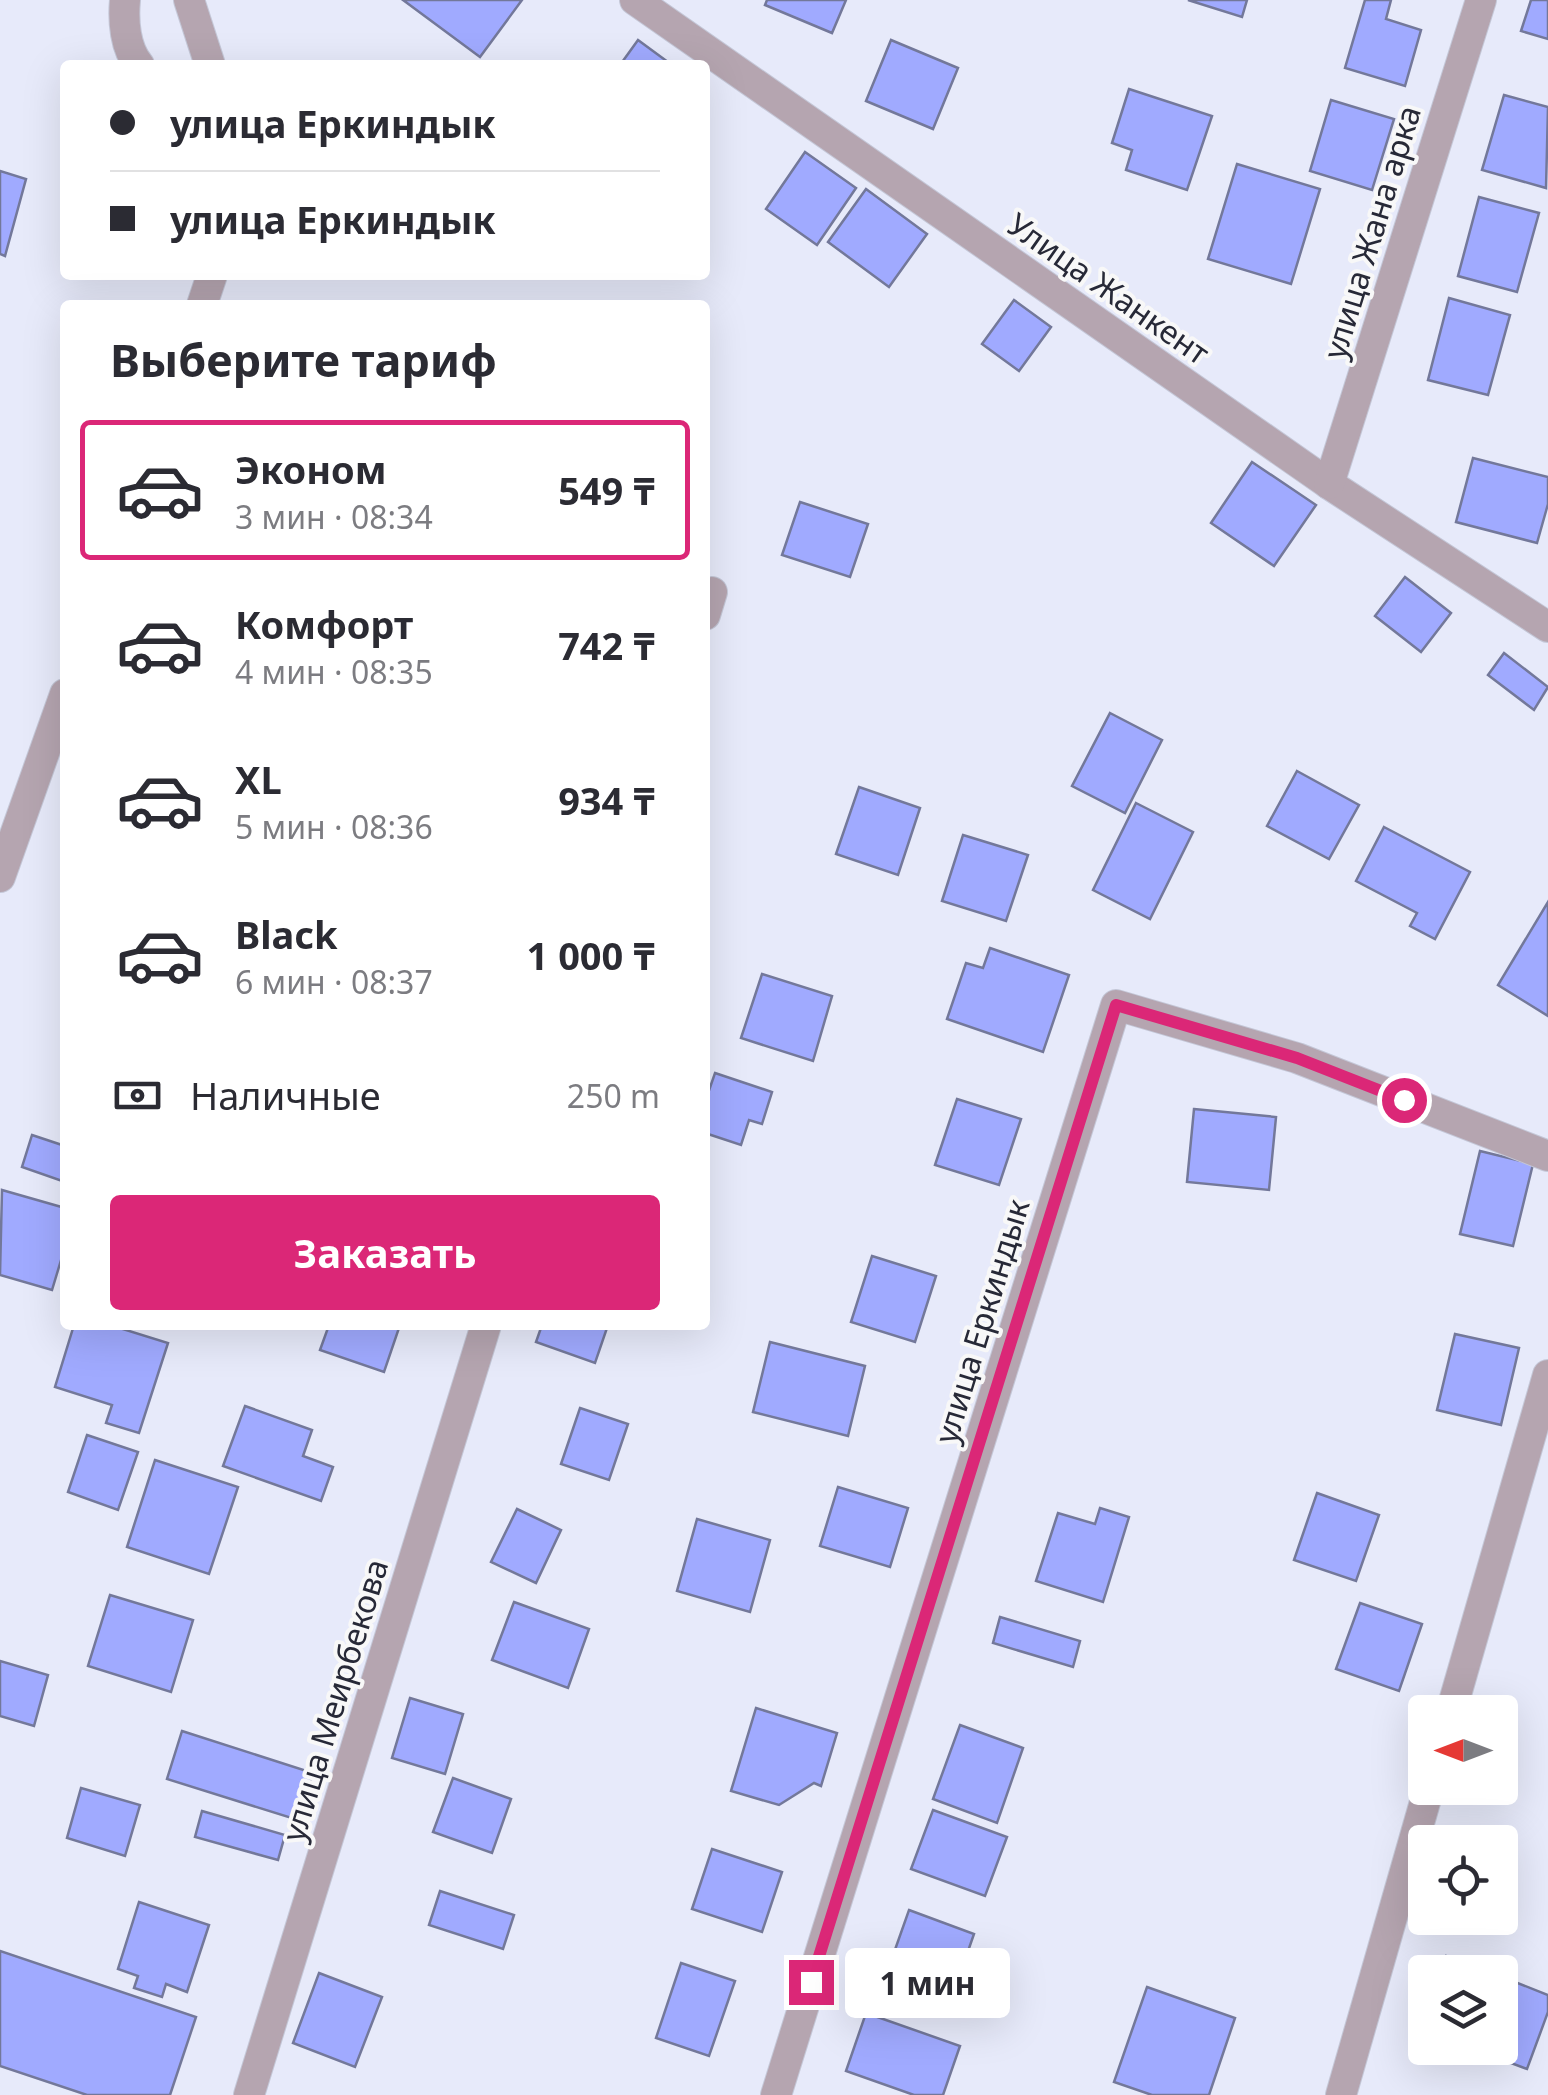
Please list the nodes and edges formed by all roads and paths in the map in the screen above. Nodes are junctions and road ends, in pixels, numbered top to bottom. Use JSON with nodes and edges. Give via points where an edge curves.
{"nodes":[{"id":1,"x":126,"y":0,"type":"edge"},
{"id":2,"x":189,"y":0,"type":"edge"},
{"id":3,"x":635,"y":0,"type":"edge"},
{"id":4,"x":1481,"y":0,"type":"edge"},
{"id":5,"x":136,"y":60,"type":"edge"},
{"id":6,"x":208,"y":60,"type":"edge"},
{"id":7,"x":1328,"y":484,"type":"junction"},
{"id":8,"x":1548,"y":627,"type":"edge"},
{"id":9,"x":60,"y":708,"type":"edge"},
{"id":10,"x":0,"y":876,"type":"edge"},
{"id":11,"x":1548,"y":1156,"type":"edge"},
{"id":12,"x":484,"y":1330,"type":"edge"},
{"id":13,"x":1548,"y":1375,"type":"edge"},
{"id":14,"x":1456,"y":1695,"type":"edge"},
{"id":15,"x":1424,"y":1805,"type":"edge"},
{"id":16,"x":249,"y":2095,"type":"edge"},
{"id":17,"x":776,"y":2095,"type":"edge"},
{"id":18,"x":1341,"y":2095,"type":"edge"}],
"edges":[{"from":1,"to":5,"type":"street"},
{"from":2,"to":6,"type":"street"},
{"from":3,"to":7,"type":"street","name":"Улица Жанкент"},
{"from":4,"to":7,"type":"street","name":"улица Жана арка"},
{"from":7,"to":8,"type":"street","name":"Улица Жанкент"},
{"from":9,"to":10,"type":"street"},
{"from":11,"to":17,"type":"street","name":"улица Еркиндык","via":[[1297,1058],[1116,1005]]},
{"from":12,"to":16,"type":"street","name":"улица Меирбекова"},
{"from":13,"to":14,"type":"street"},
{"from":15,"to":18,"type":"street"}]}
